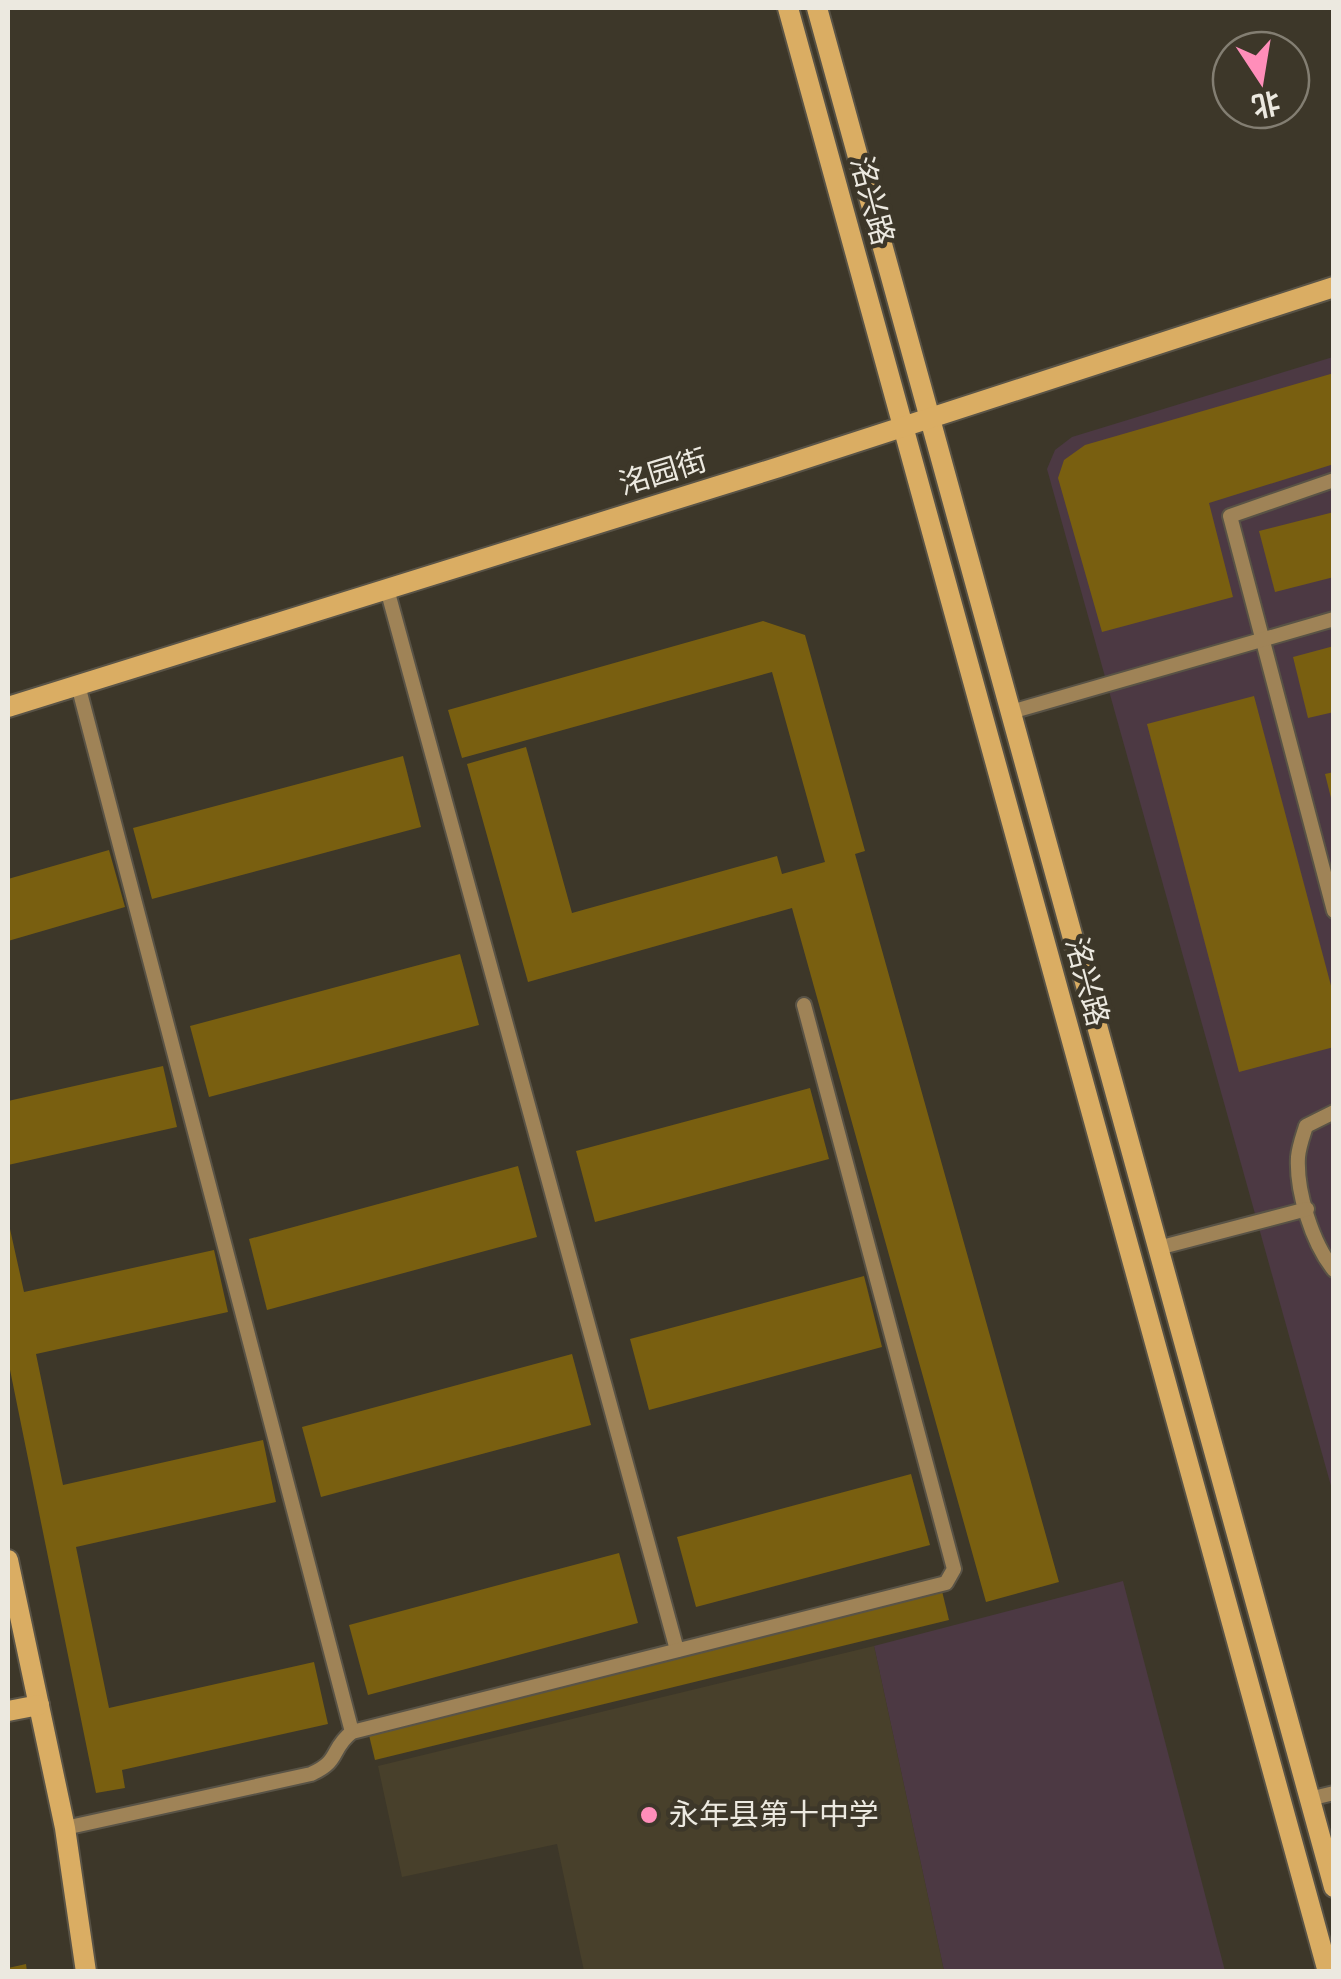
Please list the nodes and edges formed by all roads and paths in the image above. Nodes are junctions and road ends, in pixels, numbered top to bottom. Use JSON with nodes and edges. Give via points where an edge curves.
{"nodes":[{"id":1,"x":788,"y":8,"type":"edge"},
{"id":2,"x":817,"y":8,"type":"edge"},
{"id":3,"x":1334,"y":287,"type":"edge"},
{"id":4,"x":930,"y":418,"type":"junction"},
{"id":5,"x":903,"y":427,"type":"junction"},
{"id":6,"x":1334,"y":480,"type":"edge"},
{"id":7,"x":386,"y":589,"type":"junction"},
{"id":8,"x":1334,"y":618,"type":"edge"},
{"id":9,"x":1262,"y":639,"type":"junction"},
{"id":10,"x":78,"y":685,"type":"junction"},
{"id":11,"x":8,"y":707,"type":"edge"},
{"id":12,"x":1011,"y":712,"type":"junction"},
{"id":13,"x":1334,"y":911,"type":"edge"},
{"id":14,"x":804,"y":1004,"type":"dead end"},
{"id":15,"x":1334,"y":1112,"type":"edge"},
{"id":16,"x":1306,"y":1208,"type":"junction"},
{"id":17,"x":1158,"y":1248,"type":"junction"},
{"id":18,"x":1334,"y":1270,"type":"edge"},
{"id":19,"x":8,"y":1560,"type":"edge"},
{"id":20,"x":677,"y":1650,"type":"junction"},
{"id":21,"x":39,"y":1705,"type":"junction"},
{"id":22,"x":8,"y":1711,"type":"edge"},
{"id":23,"x":352,"y":1732,"type":"junction"},
{"id":24,"x":1334,"y":1792,"type":"edge"},
{"id":25,"x":1309,"y":1799,"type":"junction"},
{"id":26,"x":65,"y":1828,"type":"junction"},
{"id":27,"x":1334,"y":1887,"type":"edge"},
{"id":28,"x":86,"y":1972,"type":"edge"},
{"id":29,"x":1328,"y":1972,"type":"edge"}],
"edges":[{"from":1,"to":5,"type":"street","name":"洺兴路"},
{"from":2,"to":4,"type":"street","name":"洺兴路"},
{"from":3,"to":4,"type":"street","name":"洺园街"},
{"from":4,"to":5,"type":"street","name":"洺园街"},
{"from":4,"to":12,"type":"street","name":"洺兴路"},
{"from":5,"to":7,"type":"street","name":"洺园街"},
{"from":5,"to":29,"type":"street","name":"洺兴路"},
{"from":6,"to":9,"type":"lane","via":[[1230,516]]},
{"from":7,"to":10,"type":"street","name":"洺园街"},
{"from":7,"to":20,"type":"lane"},
{"from":8,"to":9,"type":"lane"},
{"from":9,"to":12,"type":"lane"},
{"from":9,"to":13,"type":"lane"},
{"from":10,"to":11,"type":"street","name":"洺园街"},
{"from":10,"to":23,"type":"lane"},
{"from":12,"to":17,"type":"street","name":"洺兴路"},
{"from":14,"to":20,"type":"lane","via":[[954,1569],[946,1583]]},
{"from":15,"to":16,"type":"lane","via":[[1306,1126],[1298,1153]]},
{"from":16,"to":17,"type":"lane"},
{"from":16,"to":18,"type":"lane"},
{"from":17,"to":25,"type":"street","name":"洺兴路"},
{"from":19,"to":21,"type":"street"},
{"from":20,"to":23,"type":"lane"},
{"from":21,"to":22,"type":"street"},
{"from":21,"to":26,"type":"street"},
{"from":23,"to":26,"type":"lane","via":[[328,1767],[311,1774]]},
{"from":24,"to":25,"type":"lane"},
{"from":25,"to":27,"type":"street","name":"洺兴路"},
{"from":26,"to":28,"type":"street"}]}
